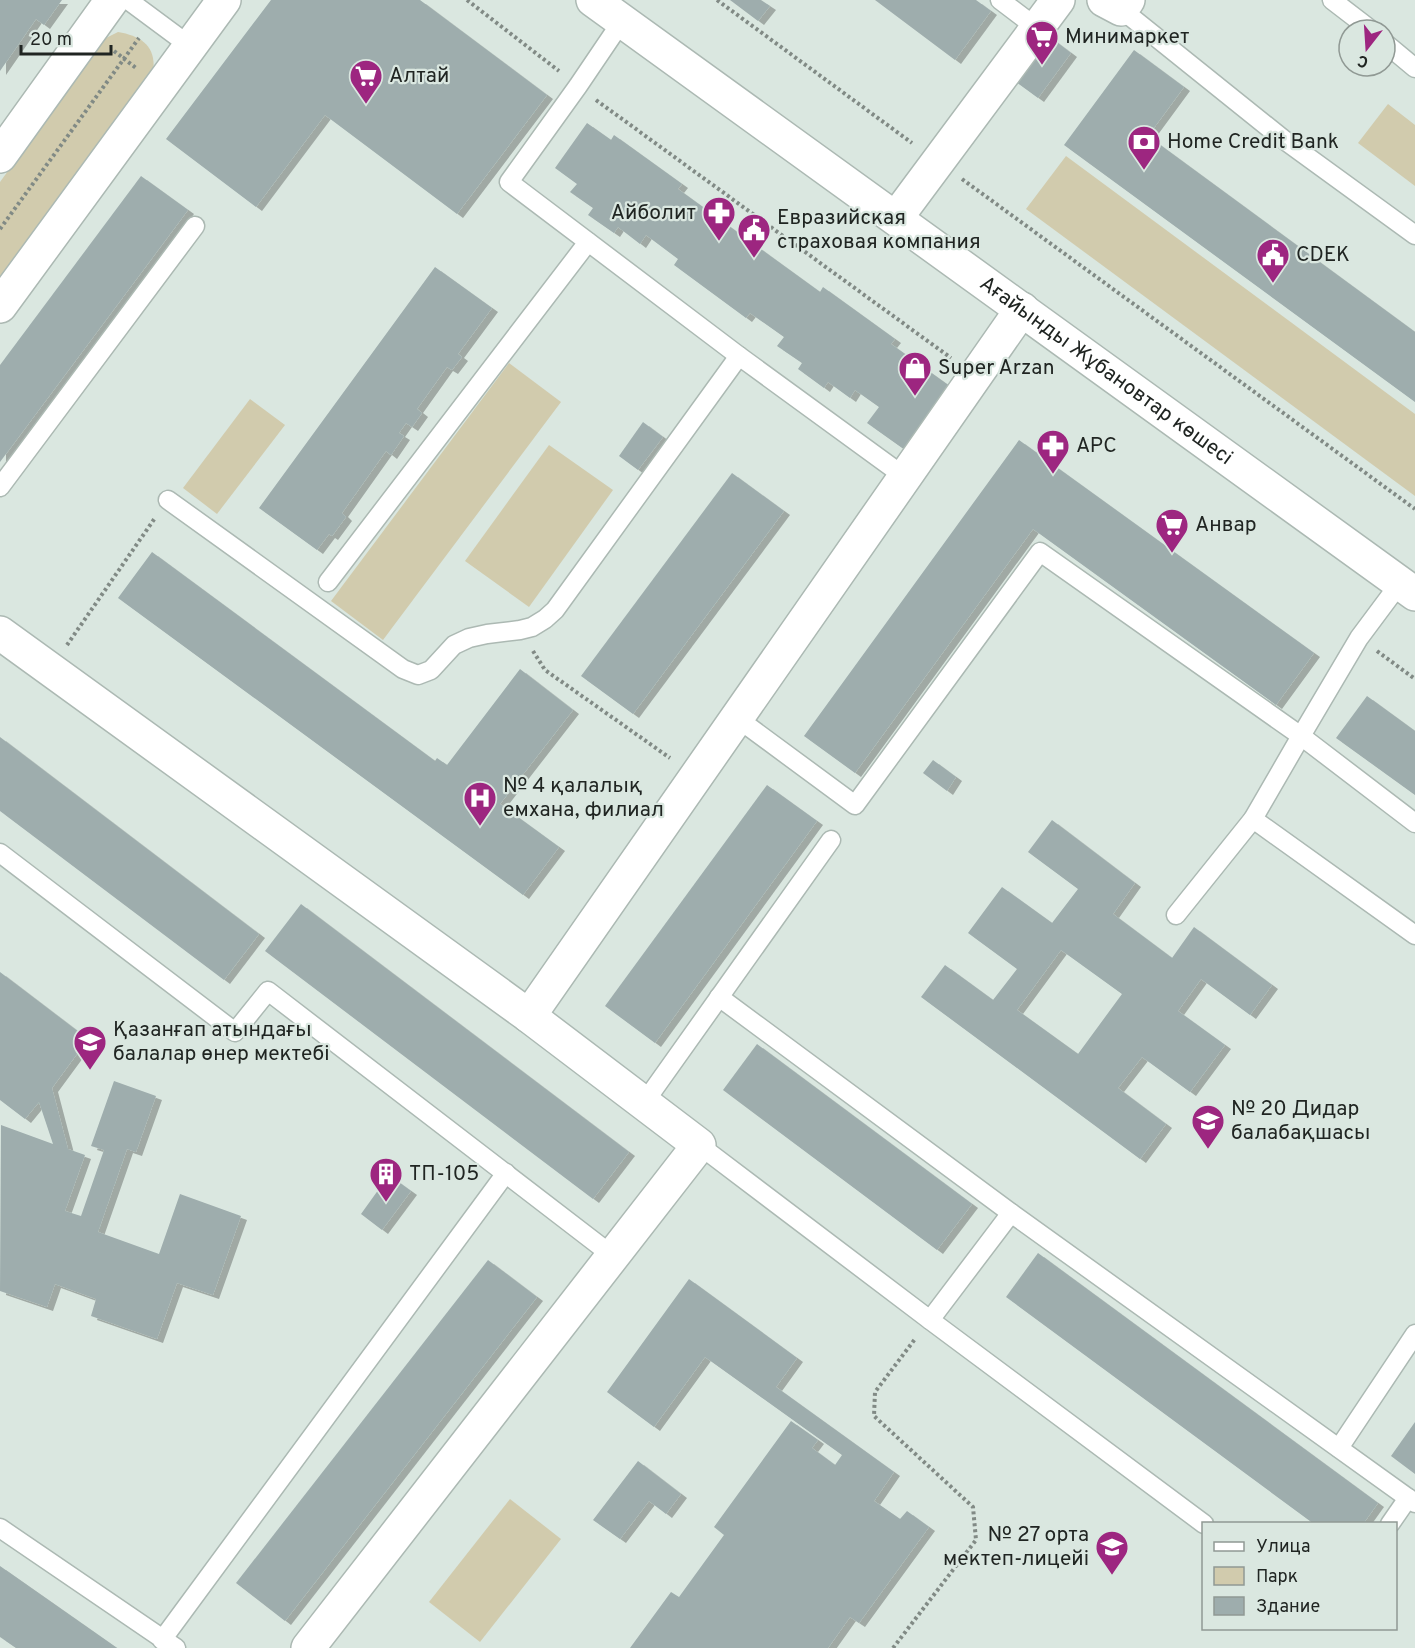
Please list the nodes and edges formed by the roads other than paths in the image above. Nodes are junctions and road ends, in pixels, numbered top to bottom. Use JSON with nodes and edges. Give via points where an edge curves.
{"nodes":[{"id":1,"x":112,"y":0,"type":"edge"},
{"id":2,"x":128,"y":0,"type":"edge"},
{"id":3,"x":224,"y":0,"type":"edge"},
{"id":4,"x":593,"y":0,"type":"edge"},
{"id":5,"x":1000,"y":0,"type":"edge"},
{"id":6,"x":1058,"y":0,"type":"edge"},
{"id":7,"x":1332,"y":0,"type":"edge"},
{"id":8,"x":1118,"y":3,"type":"edge"},
{"id":9,"x":1355,"y":18,"type":"edge"},
{"id":10,"x":622,"y":21,"type":"junction"},
{"id":11,"x":1036,"y":28,"type":"junction"},
{"id":12,"x":190,"y":46,"type":"junction"},
{"id":13,"x":1397,"y":53,"type":"edge"},
{"id":14,"x":1415,"y":68,"type":"edge"},
{"id":15,"x":0,"y":156,"type":"edge"},
{"id":16,"x":896,"y":218,"type":"junction"},
{"id":17,"x":195,"y":226,"type":"dead end"},
{"id":18,"x":1415,"y":235,"type":"edge"},
{"id":19,"x":588,"y":242,"type":"junction"},
{"id":20,"x":0,"y":306,"type":"edge"},
{"id":21,"x":1022,"y":309,"type":"junction"},
{"id":22,"x":739,"y":356,"type":"junction"},
{"id":23,"x":905,"y":477,"type":"junction"},
{"id":24,"x":0,"y":488,"type":"edge"},
{"id":25,"x":168,"y":500,"type":"road end"},
{"id":26,"x":328,"y":582,"type":"dead end"},
{"id":27,"x":1407,"y":588,"type":"edge"},
{"id":28,"x":0,"y":633,"type":"edge"},
{"id":29,"x":737,"y":718,"type":"junction"},
{"id":30,"x":1300,"y":736,"type":"junction"},
{"id":31,"x":1253,"y":819,"type":"junction"},
{"id":32,"x":1415,"y":823,"type":"edge"},
{"id":33,"x":831,"y":840,"type":"dead end"},
{"id":34,"x":0,"y":853,"type":"edge"},
{"id":35,"x":1176,"y":915,"type":"dead end"},
{"id":36,"x":1415,"y":935,"type":"edge"},
{"id":37,"x":719,"y":997,"type":"junction"},
{"id":38,"x":529,"y":1016,"type":"junction"},
{"id":39,"x":644,"y":1103,"type":"junction"},
{"id":40,"x":699,"y":1145,"type":"junction"},
{"id":41,"x":506,"y":1173,"type":"junction"},
{"id":42,"x":1011,"y":1213,"type":"junction"},
{"id":43,"x":613,"y":1256,"type":"junction"},
{"id":44,"x":930,"y":1320,"type":"junction"},
{"id":45,"x":1415,"y":1334,"type":"edge"},
{"id":46,"x":1339,"y":1448,"type":"junction"},
{"id":47,"x":1412,"y":1501,"type":"edge"},
{"id":48,"x":1392,"y":1522,"type":"edge"},
{"id":49,"x":1202,"y":1523,"type":"edge"},
{"id":50,"x":0,"y":1528,"type":"edge"},
{"id":51,"x":169,"y":1644,"type":"edge"},
{"id":52,"x":308,"y":1648,"type":"edge"}],
"edges":[{"from":1,"to":15,"type":"street"},
{"from":2,"to":12,"type":"lane"},
{"from":3,"to":12,"type":"street"},
{"from":4,"to":10,"type":"street","name":"Ағайынды Жұбановтар көшесі"},
{"from":5,"to":11,"type":"lane"},
{"from":6,"to":11,"type":"street"},
{"from":7,"to":9,"type":"lane"},
{"from":8,"to":18,"type":"lane","via":[[1283,139]]},
{"from":10,"to":16,"type":"street","name":"Ағайынды Жұбановтар көшесі"},
{"from":10,"to":19,"type":"lane","via":[[509,182]]},
{"from":11,"to":16,"type":"street"},
{"from":12,"to":20,"type":"street"},
{"from":13,"to":14,"type":"lane"},
{"from":16,"to":21,"type":"street","name":"Ағайынды Жұбановтар көшесі"},
{"from":17,"to":24,"type":"lane"},
{"from":19,"to":22,"type":"lane"},
{"from":19,"to":26,"type":"lane"},
{"from":21,"to":23,"type":"street"},
{"from":21,"to":27,"type":"street","name":"Ағайынды Жұбановтар көшесі"},
{"from":22,"to":23,"type":"lane"},
{"from":22,"to":25,"type":"lane","via":[[555,610],[532,627],[469,638],[454,645],[431,670],[418,675],[403,669]]},
{"from":23,"to":29,"type":"street"},
{"from":27,"to":30,"type":"lane","via":[[1359,638]]},
{"from":28,"to":38,"type":"street"},
{"from":29,"to":30,"type":"lane","via":[[855,806],[1040,552]]},
{"from":29,"to":38,"type":"street"},
{"from":30,"to":31,"type":"lane"},
{"from":30,"to":32,"type":"lane"},
{"from":31,"to":35,"type":"lane"},
{"from":31,"to":36,"type":"lane"},
{"from":33,"to":37,"type":"lane"},
{"from":34,"to":41,"type":"lane","via":[[235,1032],[268,991]]},
{"from":37,"to":39,"type":"lane"},
{"from":37,"to":42,"type":"lane"},
{"from":38,"to":39,"type":"street"},
{"from":39,"to":40,"type":"street"},
{"from":40,"to":43,"type":"street"},
{"from":40,"to":44,"type":"lane"},
{"from":41,"to":43,"type":"lane"},
{"from":41,"to":51,"type":"lane"},
{"from":42,"to":44,"type":"lane"},
{"from":42,"to":46,"type":"lane"},
{"from":43,"to":52,"type":"street"},
{"from":44,"to":49,"type":"lane"},
{"from":45,"to":46,"type":"lane"},
{"from":46,"to":47,"type":"lane"},
{"from":47,"to":48,"type":"lane"},
{"from":50,"to":51,"type":"lane"}]}
